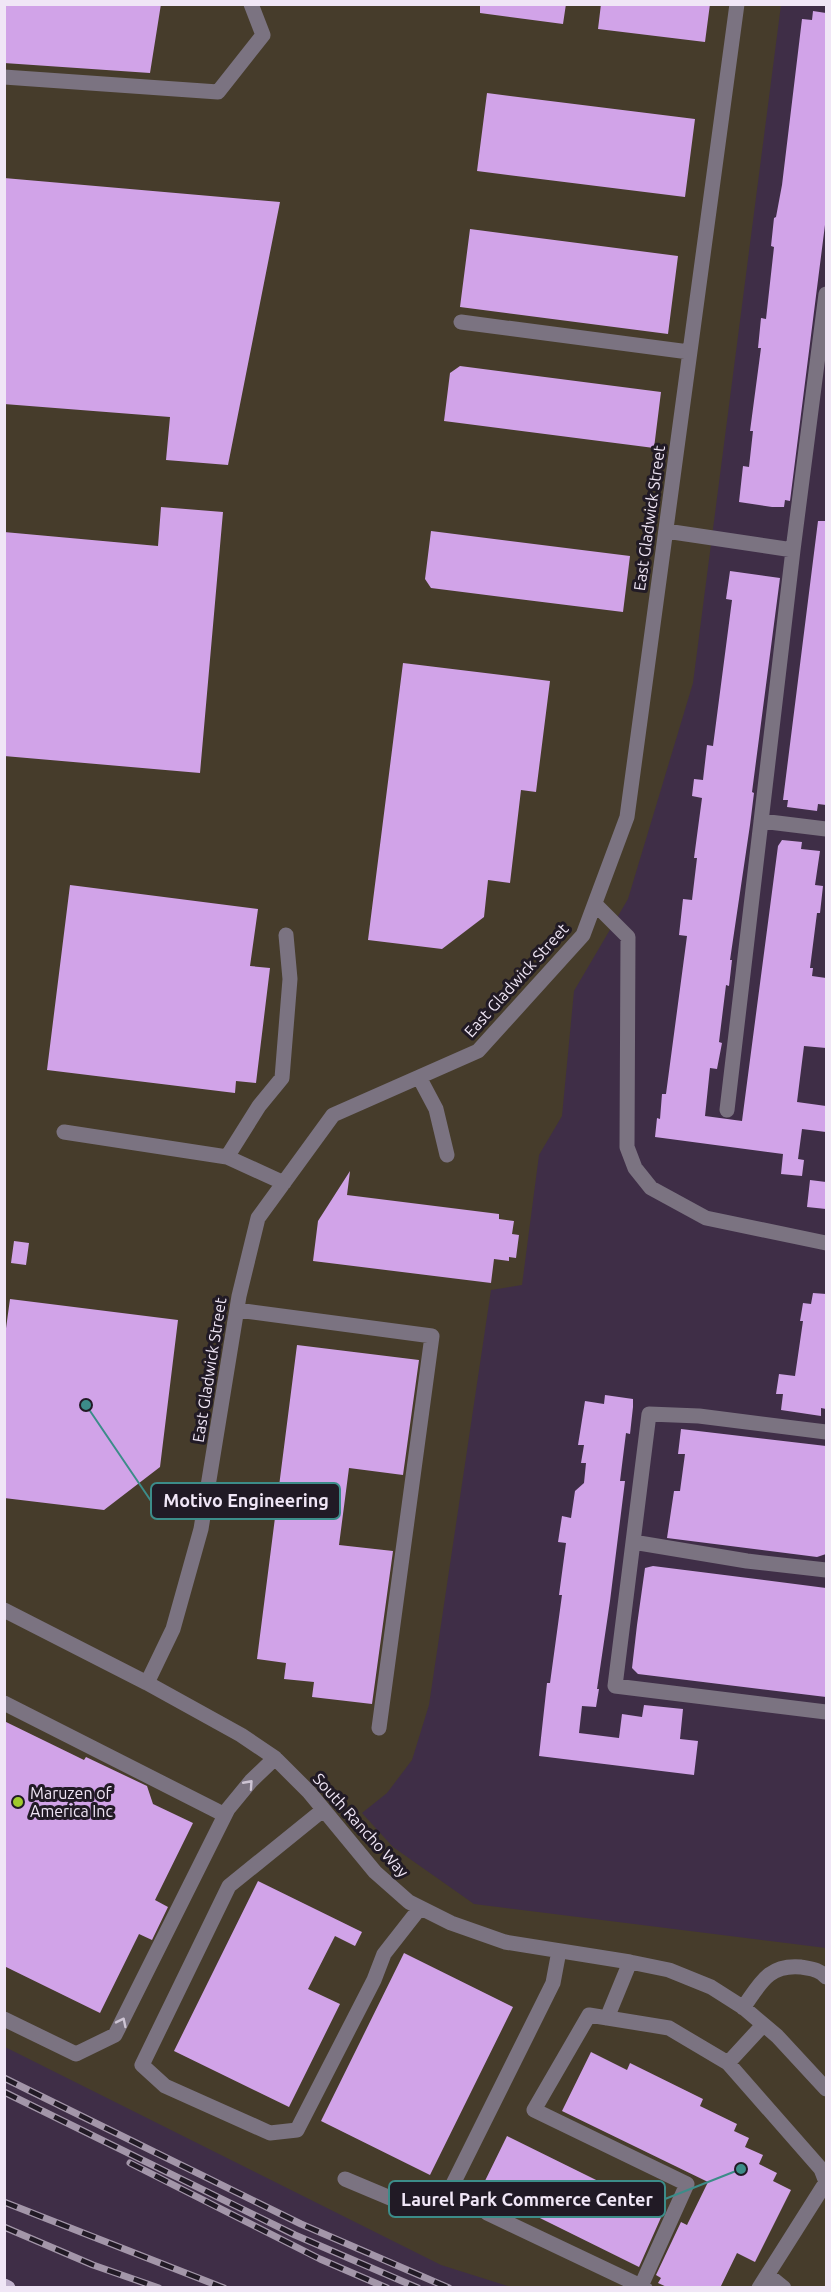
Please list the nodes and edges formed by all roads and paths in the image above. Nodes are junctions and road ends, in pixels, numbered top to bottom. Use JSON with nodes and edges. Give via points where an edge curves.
{"nodes":[{"id":1,"x":251,"y":4,"type":"edge"},
{"id":2,"x":737,"y":4,"type":"edge"},
{"id":3,"x":4,"y":77,"type":"edge"},
{"id":4,"x":826,"y":294,"type":"edge"},
{"id":5,"x":461,"y":322,"type":"dead end"},
{"id":6,"x":689,"y":352,"type":"junction"},
{"id":7,"x":666,"y":531,"type":"junction"},
{"id":8,"x":793,"y":550,"type":"junction"},
{"id":9,"x":760,"y":821,"type":"junction"},
{"id":10,"x":826,"y":829,"type":"edge"},
{"id":11,"x":594,"y":904,"type":"junction"},
{"id":12,"x":286,"y":935,"type":"dead end"},
{"id":13,"x":419,"y":1077,"type":"junction"},
{"id":14,"x":727,"y":1110,"type":"dead end"},
{"id":15,"x":64,"y":1132,"type":"dead end"},
{"id":16,"x":447,"y":1155,"type":"dead end"},
{"id":17,"x":227,"y":1157,"type":"junction"},
{"id":18,"x":284,"y":1183,"type":"junction"},
{"id":19,"x":826,"y":1243,"type":"edge"},
{"id":20,"x":237,"y":1310,"type":"junction"},
{"id":21,"x":826,"y":1432,"type":"edge"},
{"id":22,"x":633,"y":1542,"type":"junction"},
{"id":23,"x":826,"y":1570,"type":"edge"},
{"id":24,"x":4,"y":1610,"type":"edge"},
{"id":25,"x":147,"y":1683,"type":"junction"},
{"id":26,"x":4,"y":1703,"type":"edge"},
{"id":27,"x":826,"y":1712,"type":"edge"},
{"id":28,"x":379,"y":1728,"type":"dead end"},
{"id":29,"x":275,"y":1758,"type":"junction"},
{"id":30,"x":322,"y":1810,"type":"junction"},
{"id":31,"x":225,"y":1815,"type":"junction"},
{"id":32,"x":420,"y":1908,"type":"junction"},
{"id":33,"x":559,"y":1951,"type":"junction"},
{"id":34,"x":630,"y":1962,"type":"junction"},
{"id":35,"x":826,"y":1977,"type":"edge"},
{"id":36,"x":743,"y":2008,"type":"junction"},
{"id":37,"x":607,"y":2018,"type":"junction"},
{"id":38,"x":4,"y":2019,"type":"edge"},
{"id":39,"x":764,"y":2025,"type":"junction"},
{"id":40,"x":728,"y":2063,"type":"junction"},
{"id":41,"x":826,"y":2089,"type":"edge"},
{"id":42,"x":345,"y":2179,"type":"dead end"},
{"id":43,"x":487,"y":2213,"type":"dead end"},
{"id":44,"x":763,"y":2281,"type":"edge"},
{"id":45,"x":643,"y":2287,"type":"edge"},
{"id":46,"x":784,"y":2288,"type":"edge"}],
"edges":[{"from":1,"to":3,"type":"street","via":[[262,35],[218,92]]},
{"from":2,"to":6,"type":"street","name":"East Gladwick Street"},
{"from":4,"to":8,"type":"street"},
{"from":5,"to":6,"type":"street"},
{"from":6,"to":7,"type":"street","name":"East Gladwick Street"},
{"from":7,"to":8,"type":"street"},
{"from":7,"to":11,"type":"street","name":"East Gladwick Street","via":[[627,817]]},
{"from":8,"to":9,"type":"street"},
{"from":9,"to":10,"type":"street"},
{"from":9,"to":14,"type":"street"},
{"from":11,"to":13,"type":"street","name":"East Gladwick Street","via":[[583,934],[478,1051]]},
{"from":11,"to":19,"type":"street","via":[[628,937],[627,1147],[635,1168],[651,1188],[706,1218]]},
{"from":12,"to":17,"type":"street","via":[[290,979],[282,1078]]},
{"from":13,"to":16,"type":"street","via":[[436,1109]]},
{"from":13,"to":18,"type":"street","name":"East Gladwick Street","via":[[333,1115]]},
{"from":15,"to":17,"type":"street"},
{"from":17,"to":18,"type":"street"},
{"from":18,"to":20,"type":"street","name":"East Gladwick Street","via":[[258,1218]]},
{"from":20,"to":25,"type":"street","name":"East Gladwick Street","via":[[201,1528],[173,1629]]},
{"from":20,"to":28,"type":"street","via":[[432,1336]]},
{"from":21,"to":22,"type":"street","via":[[699,1416],[649,1414]]},
{"from":22,"to":23,"type":"street"},
{"from":22,"to":27,"type":"street","via":[[615,1686]]},
{"from":24,"to":25,"type":"street","name":"South Rancho Way"},
{"from":25,"to":29,"type":"street","name":"South Rancho Way"},
{"from":26,"to":31,"type":"street"},
{"from":29,"to":30,"type":"street","name":"South Rancho Way"},
{"from":31,"to":29,"type":"street","one_way":true},
{"from":30,"to":32,"type":"street","name":"South Rancho Way","via":[[375,1872]]},
{"from":30,"to":32,"type":"street","via":[[229,1886],[142,2065],[165,2086],[270,2133],[297,2130],[384,1954]]},
{"from":38,"to":31,"type":"street","one_way":true,"via":[[76,2054],[115,2035]]},
{"from":32,"to":33,"type":"street","name":"South Rancho Way","via":[[505,1942]]},
{"from":33,"to":34,"type":"street","name":"South Rancho Way"},
{"from":33,"to":42,"type":"street","via":[[553,1983],[441,2204],[425,2208]]},
{"from":34,"to":36,"type":"street","name":"South Rancho Way","via":[[690,1978]]},
{"from":34,"to":37,"type":"street"},
{"from":35,"to":36,"type":"street","via":[[816,1969],[777,1969],[766,1975]]},
{"from":36,"to":39,"type":"street","name":"South Rancho Way"},
{"from":37,"to":40,"type":"street","via":[[669,2028]]},
{"from":37,"to":45,"type":"street","via":[[589,2015],[534,2110],[687,2184]]},
{"from":39,"to":40,"type":"street"},
{"from":39,"to":41,"type":"street","name":"South Rancho Way"},
{"from":40,"to":44,"type":"street","via":[[820,2169],[826,2182]]},
{"from":43,"to":45,"type":"street"},
{"from":44,"to":46,"type":"street"}]}
